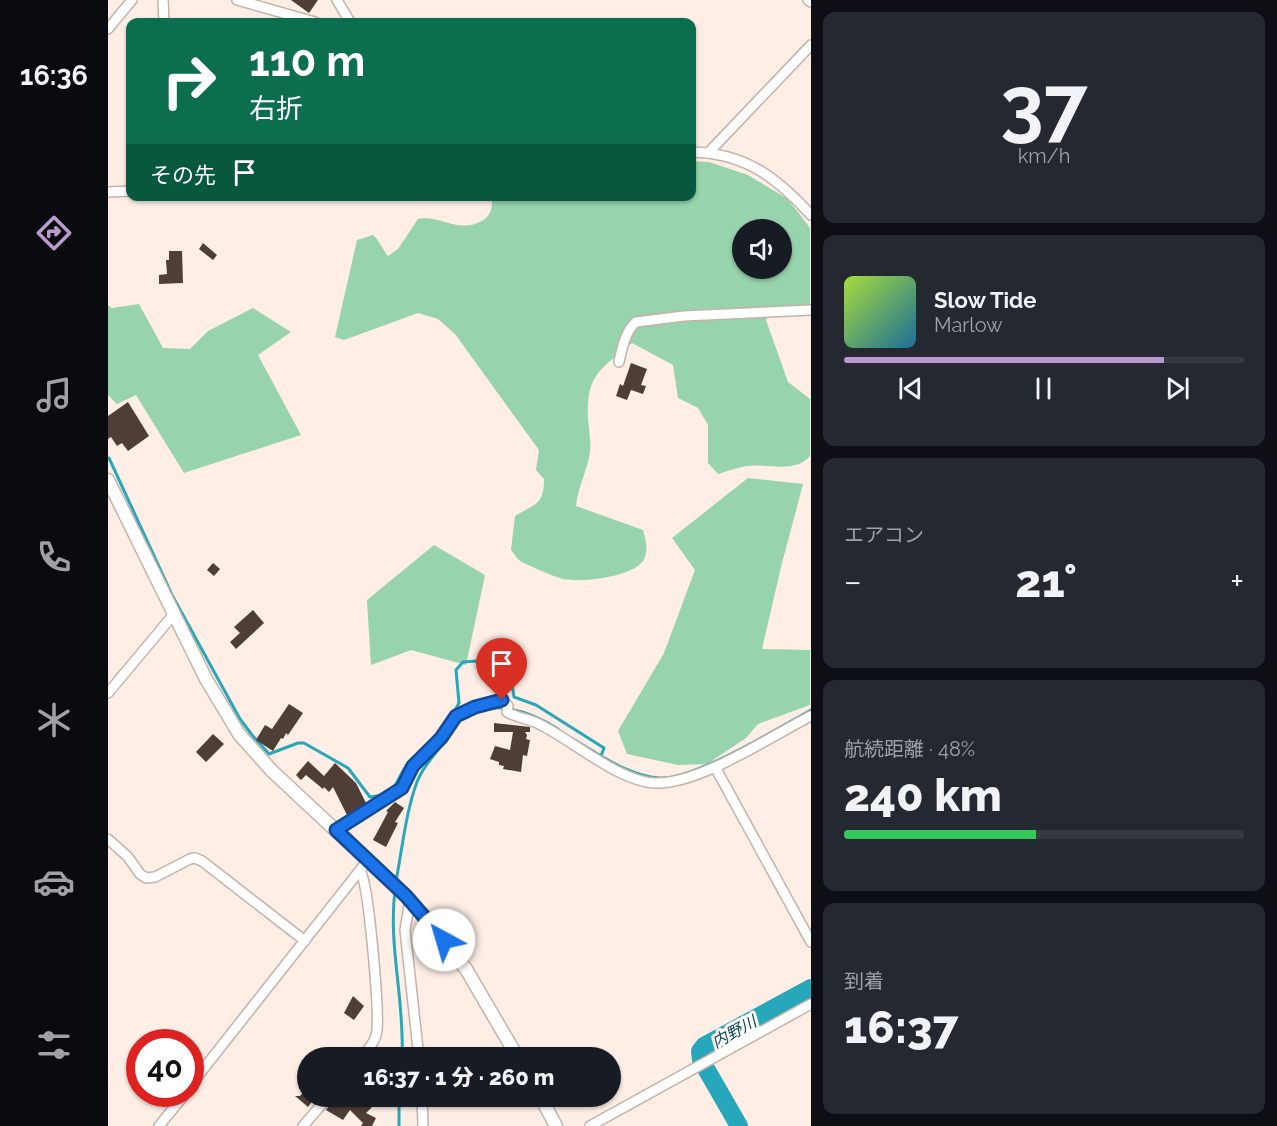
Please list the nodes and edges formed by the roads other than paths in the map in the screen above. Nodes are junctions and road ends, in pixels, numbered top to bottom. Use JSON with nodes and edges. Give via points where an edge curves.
{"nodes":[{"id":1,"x":132,"y":0,"type":"edge"},
{"id":2,"x":163,"y":0,"type":"edge"},
{"id":3,"x":237,"y":0,"type":"edge"},
{"id":4,"x":337,"y":0,"type":"edge"},
{"id":5,"x":108,"y":11,"type":"edge"},
{"id":6,"x":118,"y":17,"type":"junction"},
{"id":7,"x":164,"y":18,"type":"edge"},
{"id":8,"x":301,"y":18,"type":"edge"},
{"id":9,"x":348,"y":18,"type":"edge"},
{"id":10,"x":108,"y":29,"type":"edge"},
{"id":11,"x":810,"y":45,"type":"edge"},
{"id":12,"x":696,"y":152,"type":"edge"},
{"id":13,"x":709,"y":152,"type":"junction"},
{"id":14,"x":126,"y":191,"type":"edge"},
{"id":15,"x":108,"y":192,"type":"edge"},
{"id":16,"x":810,"y":215,"type":"edge"},
{"id":17,"x":810,"y":310,"type":"edge"},
{"id":18,"x":619,"y":362,"type":"dead end"},
{"id":19,"x":108,"y":480,"type":"edge"},
{"id":20,"x":174,"y":614,"type":"junction"},
{"id":21,"x":108,"y":693,"type":"edge"},
{"id":22,"x":810,"y":716,"type":"edge"},
{"id":23,"x":715,"y":767,"type":"junction"},
{"id":24,"x":336,"y":830,"type":"junction"},
{"id":25,"x":108,"y":839,"type":"edge"},
{"id":26,"x":364,"y":865,"type":"junction"},
{"id":27,"x":410,"y":900,"type":"junction"},
{"id":28,"x":305,"y":941,"type":"junction"},
{"id":29,"x":810,"y":942,"type":"edge"},
{"id":30,"x":810,"y":1004,"type":"edge"},
{"id":31,"x":369,"y":1047,"type":"edge"},
{"id":32,"x":419,"y":1047,"type":"edge"},
{"id":33,"x":512,"y":1047,"type":"edge"},
{"id":34,"x":204,"y":1068,"type":"edge"},
{"id":35,"x":174,"y":1107,"type":"edge"},
{"id":36,"x":319,"y":1107,"type":"edge"},
{"id":37,"x":422,"y":1107,"type":"edge"},
{"id":38,"x":546,"y":1107,"type":"edge"},
{"id":39,"x":159,"y":1126,"type":"edge"},
{"id":40,"x":303,"y":1126,"type":"edge"},
{"id":41,"x":423,"y":1126,"type":"edge"},
{"id":42,"x":556,"y":1126,"type":"edge"},
{"id":43,"x":590,"y":1126,"type":"edge"}],
"edges":[{"from":1,"to":6,"type":"street"},
{"from":2,"to":7,"type":"street"},
{"from":3,"to":8,"type":"street"},
{"from":4,"to":9,"type":"street"},
{"from":5,"to":6,"type":"street"},
{"from":6,"to":10,"type":"street"},
{"from":11,"to":13,"type":"street"},
{"from":12,"to":13,"type":"street"},
{"from":13,"to":16,"type":"street","via":[[757,167]]},
{"from":14,"to":15,"type":"street"},
{"from":17,"to":18,"type":"street","via":[[636,322],[630,327]]},
{"from":19,"to":20,"type":"street"},
{"from":20,"to":21,"type":"street"},
{"from":20,"to":24,"type":"street","via":[[239,734],[271,770]]},
{"from":22,"to":23,"type":"street"},
{"from":23,"to":24,"type":"street","via":[[666,782],[631,777],[541,724],[508,714],[506,703],[499,700],[456,716],[413,766],[402,788]]},
{"from":23,"to":29,"type":"street"},
{"from":24,"to":26,"type":"street"},
{"from":25,"to":28,"type":"street","via":[[146,878],[190,859],[202,861]]},
{"from":26,"to":27,"type":"street"},
{"from":26,"to":28,"type":"street"},
{"from":26,"to":31,"type":"street","via":[[377,1030]]},
{"from":27,"to":32,"type":"street","via":[[405,930]]},
{"from":27,"to":33,"type":"street","via":[[466,969]]},
{"from":28,"to":34,"type":"street"},
{"from":30,"to":43,"type":"street"},
{"from":35,"to":39,"type":"street"},
{"from":36,"to":40,"type":"street"},
{"from":37,"to":41,"type":"street"},
{"from":38,"to":42,"type":"street"}]}
